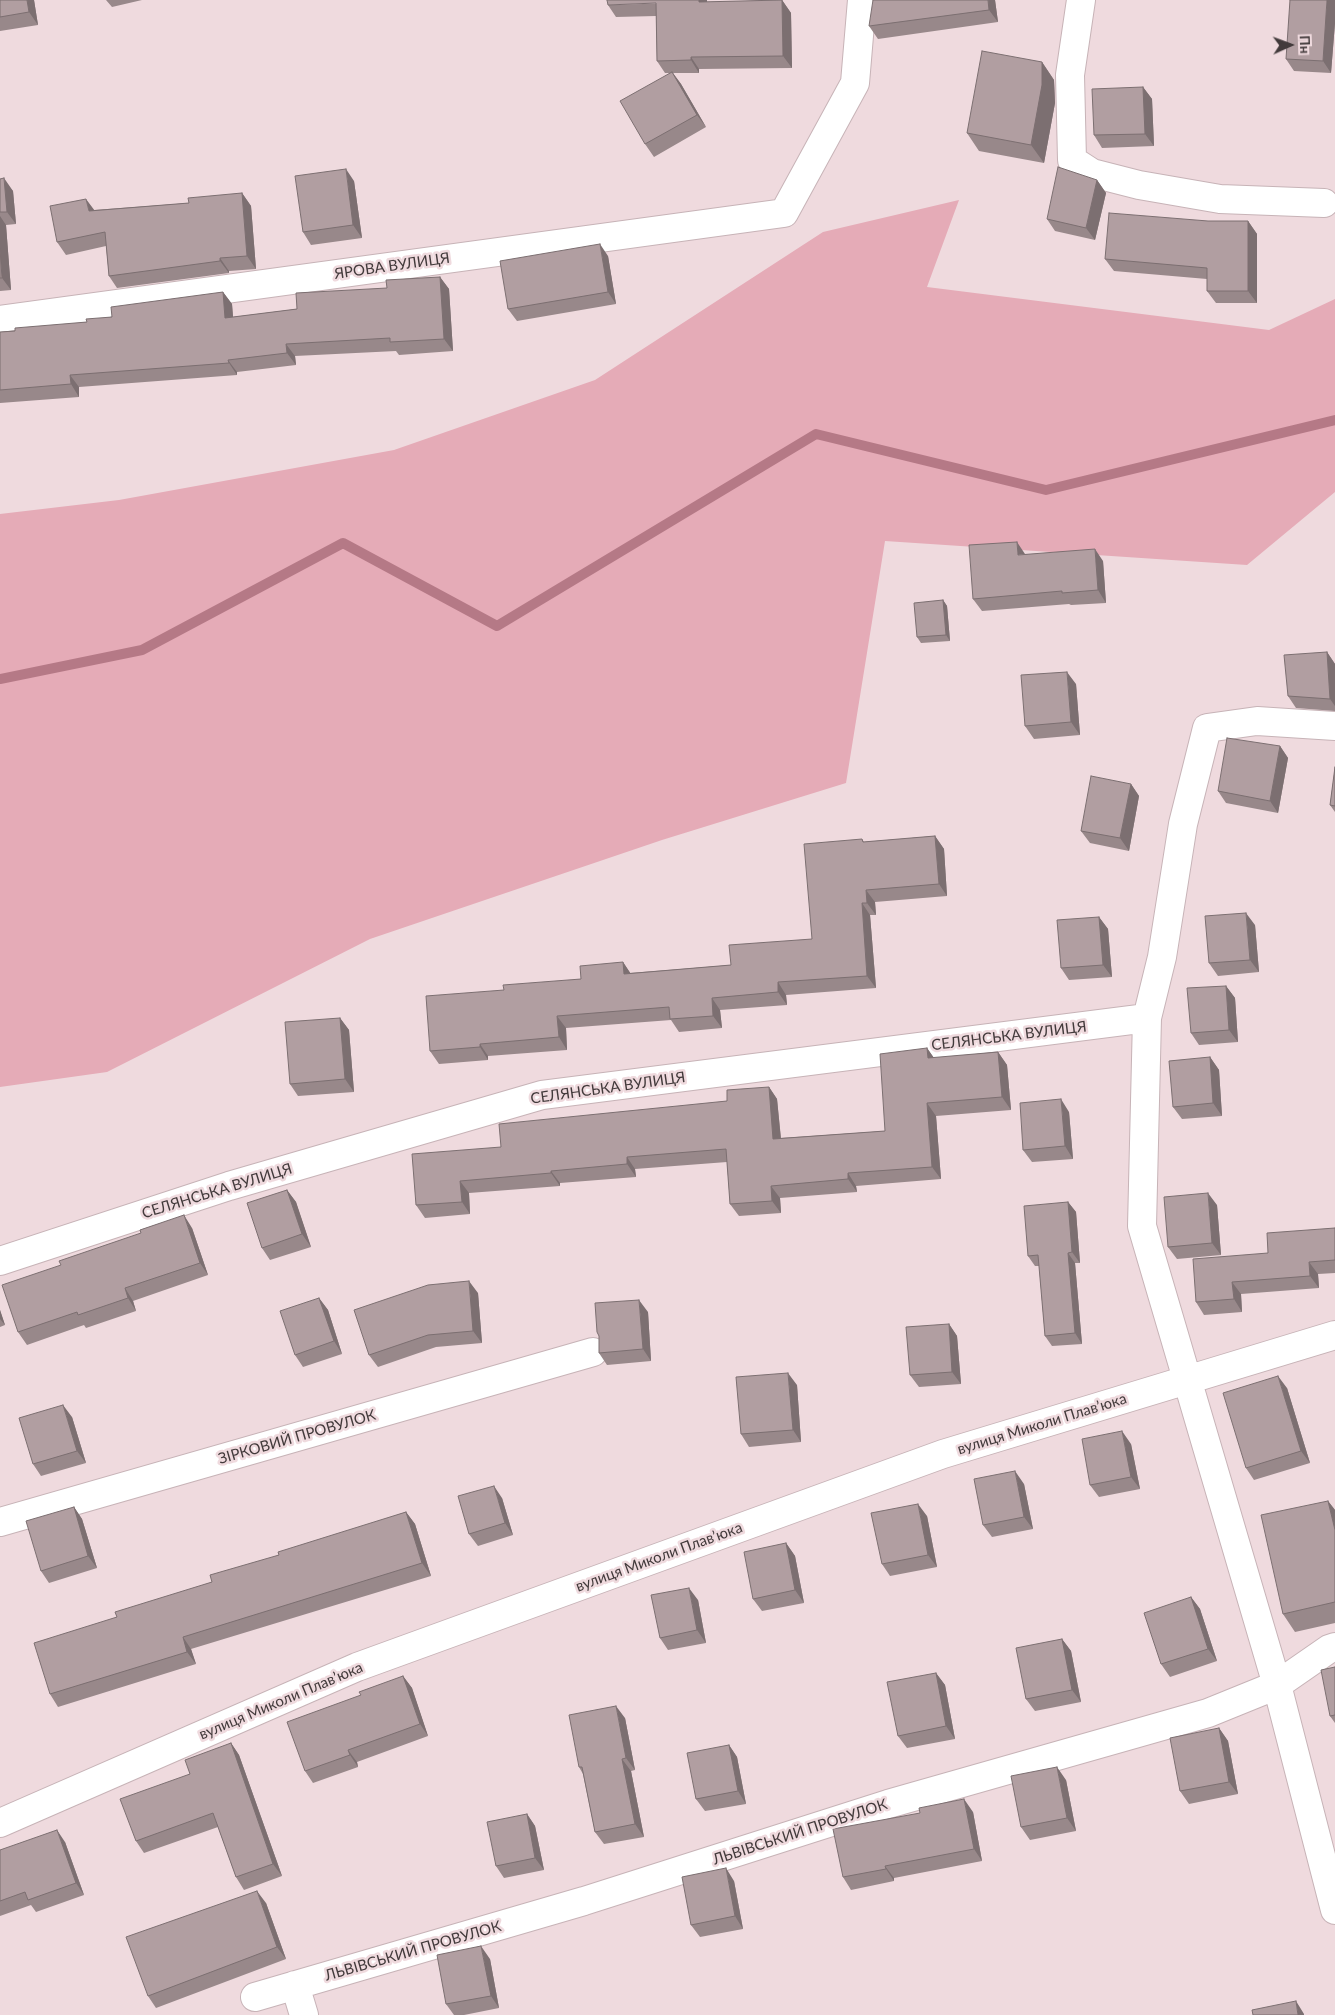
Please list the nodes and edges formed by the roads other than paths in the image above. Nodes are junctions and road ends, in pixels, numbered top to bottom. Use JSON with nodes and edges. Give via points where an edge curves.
{"nodes":[{"id":1,"x":862,"y":0,"type":"edge"},
{"id":2,"x":1081,"y":0,"type":"edge"},
{"id":3,"x":1324,"y":203,"type":"dead end"},
{"id":4,"x":0,"y":320,"type":"edge"},
{"id":5,"x":1335,"y":726,"type":"edge"},
{"id":6,"x":1147,"y":1018,"type":"junction"},
{"id":7,"x":0,"y":1261,"type":"edge"},
{"id":8,"x":1335,"y":1335,"type":"edge"},
{"id":9,"x":593,"y":1352,"type":"dead end"},
{"id":10,"x":1187,"y":1380,"type":"junction"},
{"id":11,"x":0,"y":1522,"type":"edge"},
{"id":12,"x":1335,"y":1647,"type":"edge"},
{"id":13,"x":1277,"y":1685,"type":"junction"},
{"id":14,"x":0,"y":1823,"type":"edge"},
{"id":15,"x":1335,"y":1910,"type":"edge"},
{"id":16,"x":295,"y":1985,"type":"junction"},
{"id":17,"x":255,"y":1997,"type":"dead end"},
{"id":18,"x":304,"y":2015,"type":"edge"}],
"edges":[{"from":1,"to":4,"type":"street","name":"ЯРОВА ВУЛИЦЯ","via":[[855,83],[784,213]]},
{"from":2,"to":3,"type":"street","via":[[1070,76],[1072,160],[1092,173],[1220,199]]},
{"from":5,"to":6,"type":"street","via":[[1257,721],[1207,728],[1183,824],[1162,957]]},
{"from":6,"to":7,"type":"street","name":"СЕЛЯНСЬКА ВУЛИЦЯ","via":[[542,1095],[229,1186]]},
{"from":6,"to":10,"type":"street","via":[[1142,1226]]},
{"from":8,"to":10,"type":"street","name":"вулиця Миколи Плавʼюка"},
{"from":9,"to":11,"type":"street","name":"ЗІРКОВИЙ ПРОВУЛОК"},
{"from":10,"to":13,"type":"street"},
{"from":10,"to":14,"type":"street","name":"вулиця Миколи Плавʼюка","via":[[943,1454],[357,1667]]},
{"from":12,"to":13,"type":"street","name":"ЛЬВІВСЬКИЙ ПРОВУЛОК"},
{"from":13,"to":15,"type":"street"},
{"from":13,"to":16,"type":"street","name":"ЛЬВІВСЬКИЙ ПРОВУЛОК","via":[[1208,1713],[888,1804],[584,1901]]},
{"from":16,"to":17,"type":"street","name":"ЛЬВІВСЬКИЙ ПРОВУЛОК"},
{"from":16,"to":18,"type":"street"}]}
